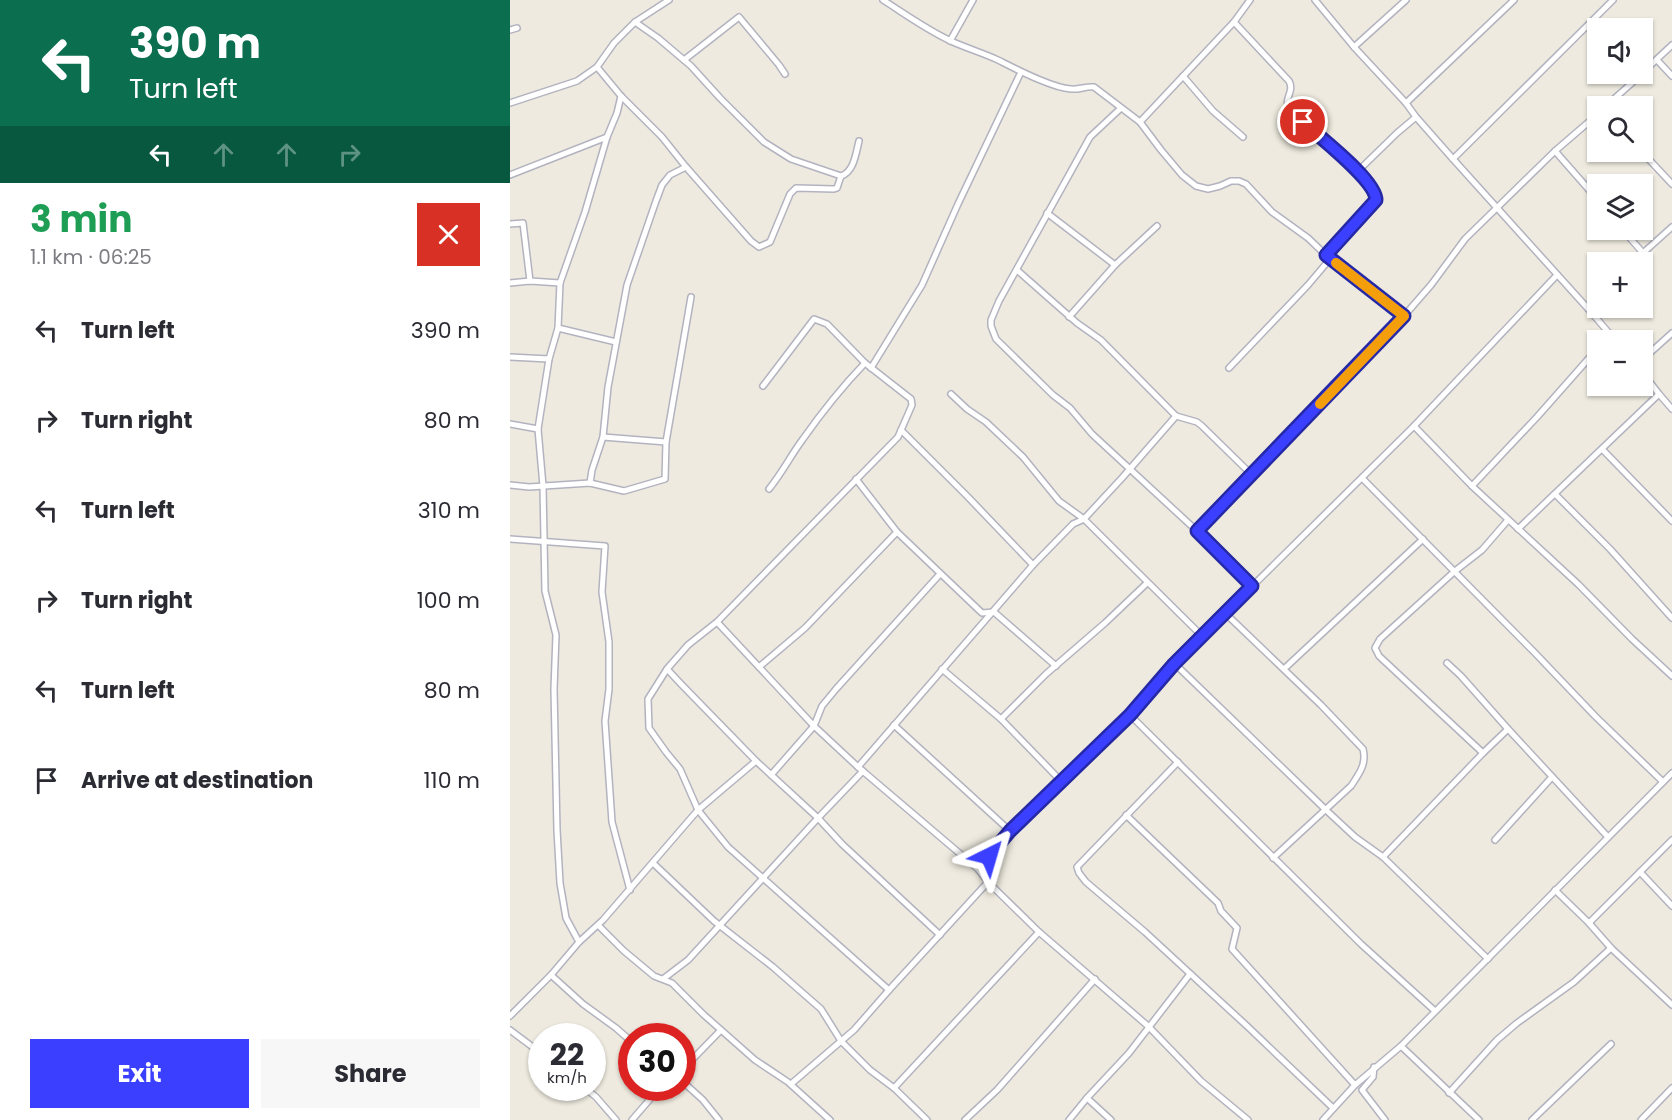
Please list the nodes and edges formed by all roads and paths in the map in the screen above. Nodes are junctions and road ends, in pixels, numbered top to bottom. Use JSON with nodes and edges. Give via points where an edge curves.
{"nodes":[{"id":1,"x":669,"y":0,"type":"edge"},
{"id":2,"x":883,"y":0,"type":"edge"},
{"id":3,"x":973,"y":0,"type":"edge"},
{"id":4,"x":1250,"y":0,"type":"edge"},
{"id":5,"x":1315,"y":0,"type":"edge"},
{"id":6,"x":1406,"y":0,"type":"edge"},
{"id":7,"x":1514,"y":0,"type":"edge"},
{"id":8,"x":1610,"y":1,"type":"edge"},
{"id":9,"x":635,"y":22,"type":"junction"},
{"id":10,"x":1234,"y":22,"type":"junction"},
{"id":11,"x":950,"y":41,"type":"junction"},
{"id":12,"x":1672,"y":45,"type":"edge"},
{"id":13,"x":1354,"y":47,"type":"junction"},
{"id":14,"x":684,"y":60,"type":"junction"},
{"id":15,"x":1657,"y":60,"type":"junction"},
{"id":16,"x":1653,"y":63,"type":"edge"},
{"id":17,"x":597,"y":67,"type":"junction"},
{"id":18,"x":1022,"y":72,"type":"junction"},
{"id":19,"x":785,"y":74,"type":"dead end"},
{"id":20,"x":1183,"y":76,"type":"junction"},
{"id":21,"x":1672,"y":76,"type":"edge"},
{"id":22,"x":1630,"y":84,"type":"edge"},
{"id":23,"x":621,"y":96,"type":"junction"},
{"id":24,"x":1617,"y":96,"type":"edge"},
{"id":25,"x":510,"y":103,"type":"edge"},
{"id":26,"x":1406,"y":103,"type":"junction"},
{"id":27,"x":1121,"y":108,"type":"junction"},
{"id":28,"x":1416,"y":117,"type":"junction"},
{"id":29,"x":1140,"y":122,"type":"junction"},
{"id":30,"x":1587,"y":123,"type":"edge"},
{"id":31,"x":1243,"y":137,"type":"dead end"},
{"id":32,"x":607,"y":138,"type":"junction"},
{"id":33,"x":859,"y":141,"type":"dead end"},
{"id":34,"x":1555,"y":151,"type":"junction"},
{"id":35,"x":1453,"y":159,"type":"junction"},
{"id":36,"x":1651,"y":162,"type":"edge"},
{"id":37,"x":686,"y":167,"type":"junction"},
{"id":38,"x":1359,"y":171,"type":"junction"},
{"id":39,"x":510,"y":175,"type":"edge"},
{"id":40,"x":841,"y":176,"type":"junction"},
{"id":41,"x":1672,"y":184,"type":"edge"},
{"id":42,"x":1587,"y":187,"type":"edge"},
{"id":43,"x":1497,"y":208,"type":"junction"},
{"id":44,"x":1047,"y":213,"type":"junction"},
{"id":45,"x":510,"y":224,"type":"edge"},
{"id":46,"x":1157,"y":226,"type":"dead end"},
{"id":47,"x":1672,"y":227,"type":"edge"},
{"id":48,"x":1632,"y":240,"type":"edge"},
{"id":49,"x":1642,"y":252,"type":"edge"},
{"id":50,"x":1644,"y":252,"type":"edge"},
{"id":51,"x":1328,"y":257,"type":"junction"},
{"id":52,"x":1115,"y":264,"type":"junction"},
{"id":53,"x":1017,"y":270,"type":"junction"},
{"id":54,"x":1557,"y":275,"type":"junction"},
{"id":55,"x":530,"y":281,"type":"junction"},
{"id":56,"x":510,"y":283,"type":"edge"},
{"id":57,"x":560,"y":283,"type":"junction"},
{"id":58,"x":691,"y":297,"type":"dead end"},
{"id":59,"x":1587,"y":308,"type":"edge"},
{"id":60,"x":1404,"y":316,"type":"junction"},
{"id":61,"x":1069,"y":317,"type":"junction"},
{"id":62,"x":1596,"y":318,"type":"edge"},
{"id":63,"x":558,"y":328,"type":"junction"},
{"id":64,"x":1606,"y":330,"type":"edge"},
{"id":65,"x":1672,"y":333,"type":"edge"},
{"id":66,"x":616,"y":342,"type":"junction"},
{"id":67,"x":1653,"y":350,"type":"edge"},
{"id":68,"x":510,"y":357,"type":"edge"},
{"id":69,"x":549,"y":359,"type":"junction"},
{"id":70,"x":1587,"y":360,"type":"edge"},
{"id":71,"x":865,"y":363,"type":"junction"},
{"id":72,"x":871,"y":368,"type":"junction"},
{"id":73,"x":1229,"y":368,"type":"dead end"},
{"id":74,"x":763,"y":386,"type":"dead end"},
{"id":75,"x":1653,"y":386,"type":"edge"},
{"id":76,"x":951,"y":394,"type":"dead end"},
{"id":77,"x":1659,"y":394,"type":"junction"},
{"id":78,"x":1672,"y":409,"type":"edge"},
{"id":79,"x":1176,"y":416,"type":"junction"},
{"id":80,"x":510,"y":424,"type":"edge"},
{"id":81,"x":1414,"y":426,"type":"junction"},
{"id":82,"x":538,"y":429,"type":"junction"},
{"id":83,"x":902,"y":430,"type":"junction"},
{"id":84,"x":603,"y":436,"type":"junction"},
{"id":85,"x":666,"y":442,"type":"junction"},
{"id":86,"x":1602,"y":449,"type":"junction"},
{"id":87,"x":1129,"y":469,"type":"junction"},
{"id":88,"x":1251,"y":475,"type":"junction"},
{"id":89,"x":1362,"y":478,"type":"junction"},
{"id":90,"x":856,"y":479,"type":"junction"},
{"id":91,"x":590,"y":483,"type":"junction"},
{"id":92,"x":510,"y":485,"type":"edge"},
{"id":93,"x":543,"y":486,"type":"junction"},
{"id":94,"x":1472,"y":486,"type":"junction"},
{"id":95,"x":769,"y":489,"type":"dead end"},
{"id":96,"x":1555,"y":494,"type":"junction"},
{"id":97,"x":1084,"y":519,"type":"junction"},
{"id":98,"x":1508,"y":520,"type":"junction"},
{"id":99,"x":1672,"y":521,"type":"edge"},
{"id":100,"x":1518,"y":529,"type":"junction"},
{"id":101,"x":1197,"y":531,"type":"junction"},
{"id":102,"x":897,"y":532,"type":"junction"},
{"id":103,"x":510,"y":539,"type":"edge"},
{"id":104,"x":1423,"y":539,"type":"junction"},
{"id":105,"x":544,"y":541,"type":"junction"},
{"id":106,"x":1032,"y":565,"type":"junction"},
{"id":107,"x":1455,"y":571,"type":"junction"},
{"id":108,"x":940,"y":574,"type":"junction"},
{"id":109,"x":1147,"y":583,"type":"junction"},
{"id":110,"x":1252,"y":586,"type":"junction"},
{"id":111,"x":994,"y":612,"type":"junction"},
{"id":112,"x":1225,"y":613,"type":"junction"},
{"id":113,"x":1672,"y":618,"type":"edge"},
{"id":114,"x":717,"y":622,"type":"junction"},
{"id":115,"x":1202,"y":636,"type":"junction"},
{"id":116,"x":1447,"y":663,"type":"dead end"},
{"id":117,"x":1174,"y":664,"type":"junction"},
{"id":118,"x":1056,"y":666,"type":"junction"},
{"id":119,"x":759,"y":667,"type":"junction"},
{"id":120,"x":667,"y":669,"type":"junction"},
{"id":121,"x":942,"y":669,"type":"junction"},
{"id":122,"x":1284,"y":669,"type":"junction"},
{"id":123,"x":1672,"y":676,"type":"edge"},
{"id":124,"x":1130,"y":715,"type":"junction"},
{"id":125,"x":1001,"y":719,"type":"junction"},
{"id":126,"x":894,"y":725,"type":"junction"},
{"id":127,"x":814,"y":726,"type":"junction"},
{"id":128,"x":1508,"y":729,"type":"junction"},
{"id":129,"x":1483,"y":753,"type":"junction"},
{"id":130,"x":756,"y":761,"type":"junction"},
{"id":131,"x":1178,"y":762,"type":"junction"},
{"id":132,"x":861,"y":769,"type":"junction"},
{"id":133,"x":1672,"y":773,"type":"edge"},
{"id":134,"x":771,"y":775,"type":"junction"},
{"id":135,"x":1552,"y":777,"type":"junction"},
{"id":136,"x":1061,"y":781,"type":"junction"},
{"id":137,"x":1663,"y":782,"type":"junction"},
{"id":138,"x":698,"y":810,"type":"junction"},
{"id":139,"x":1326,"y":810,"type":"junction"},
{"id":140,"x":1126,"y":815,"type":"junction"},
{"id":141,"x":818,"y":818,"type":"junction"},
{"id":142,"x":1010,"y":831,"type":"junction"},
{"id":143,"x":1608,"y":837,"type":"junction"},
{"id":144,"x":1495,"y":840,"type":"dead end"},
{"id":145,"x":1672,"y":840,"type":"edge"},
{"id":146,"x":1383,"y":857,"type":"junction"},
{"id":147,"x":1273,"y":858,"type":"junction"},
{"id":148,"x":652,"y":863,"type":"junction"},
{"id":149,"x":978,"y":869,"type":"junction"},
{"id":150,"x":1640,"y":872,"type":"junction"},
{"id":151,"x":764,"y":878,"type":"junction"},
{"id":152,"x":988,"y":882,"type":"junction"},
{"id":153,"x":630,"y":890,"type":"junction"},
{"id":154,"x":1555,"y":890,"type":"junction"},
{"id":155,"x":1672,"y":906,"type":"edge"},
{"id":156,"x":1589,"y":923,"type":"junction"},
{"id":157,"x":598,"y":925,"type":"junction"},
{"id":158,"x":720,"y":925,"type":"junction"},
{"id":159,"x":1039,"y":932,"type":"junction"},
{"id":160,"x":940,"y":935,"type":"junction"},
{"id":161,"x":579,"y":942,"type":"junction"},
{"id":162,"x":1611,"y":948,"type":"junction"},
{"id":163,"x":1488,"y":959,"type":"junction"},
{"id":164,"x":1191,"y":974,"type":"junction"},
{"id":165,"x":550,"y":975,"type":"junction"},
{"id":166,"x":663,"y":979,"type":"junction"},
{"id":167,"x":1095,"y":979,"type":"junction"},
{"id":168,"x":889,"y":990,"type":"junction"},
{"id":169,"x":1672,"y":1005,"type":"edge"},
{"id":170,"x":1435,"y":1011,"type":"junction"},
{"id":171,"x":510,"y":1016,"type":"edge"},
{"id":172,"x":1148,"y":1026,"type":"junction"},
{"id":173,"x":510,"y":1030,"type":"edge"},
{"id":174,"x":618,"y":1030,"type":"edge"},
{"id":175,"x":721,"y":1030,"type":"junction"},
{"id":176,"x":840,"y":1041,"type":"junction"},
{"id":177,"x":528,"y":1044,"type":"edge"},
{"id":178,"x":1611,"y":1044,"type":"dead end"},
{"id":179,"x":1401,"y":1046,"type":"junction"},
{"id":180,"x":696,"y":1056,"type":"edge"},
{"id":181,"x":1374,"y":1067,"type":"junction"},
{"id":182,"x":791,"y":1084,"type":"junction"},
{"id":183,"x":1355,"y":1085,"type":"junction"},
{"id":184,"x":894,"y":1088,"type":"junction"},
{"id":185,"x":1672,"y":1088,"type":"edge"},
{"id":186,"x":1449,"y":1093,"type":"junction"},
{"id":187,"x":696,"y":1094,"type":"edge"},
{"id":188,"x":1087,"y":1098,"type":"junction"},
{"id":189,"x":599,"y":1101,"type":"edge"},
{"id":190,"x":648,"y":1101,"type":"edge"},
{"id":191,"x":1333,"y":1108,"type":"junction"},
{"id":192,"x":616,"y":1120,"type":"edge"},
{"id":193,"x":632,"y":1120,"type":"edge"},
{"id":194,"x":718,"y":1120,"type":"edge"},
{"id":195,"x":830,"y":1120,"type":"edge"},
{"id":196,"x":927,"y":1120,"type":"edge"},
{"id":197,"x":965,"y":1120,"type":"edge"},
{"id":198,"x":1069,"y":1120,"type":"edge"},
{"id":199,"x":1111,"y":1120,"type":"edge"},
{"id":200,"x":1248,"y":1120,"type":"edge"},
{"id":201,"x":1323,"y":1120,"type":"edge"},
{"id":202,"x":1385,"y":1120,"type":"edge"},
{"id":203,"x":1479,"y":1120,"type":"edge"},
{"id":204,"x":1532,"y":1120,"type":"edge"},
{"id":205,"x":1641,"y":1120,"type":"edge"}],
"edges":[{"from":1,"to":9,"type":"street"},
{"from":2,"to":11,"type":"street"},
{"from":3,"to":11,"type":"street"},
{"from":4,"to":10,"type":"street"},
{"from":5,"to":13,"type":"street"},
{"from":6,"to":13,"type":"street"},
{"from":7,"to":26,"type":"street"},
{"from":8,"to":35,"type":"street"},
{"from":9,"to":14,"type":"street"},
{"from":9,"to":17,"type":"street"},
{"from":10,"to":20,"type":"street"},
{"from":10,"to":38,"type":"street","via":[[1290,81],[1289,110]]},
{"from":11,"to":18,"type":"street"},
{"from":12,"to":15,"type":"street"},
{"from":13,"to":26,"type":"street"},
{"from":14,"to":19,"type":"street","via":[[739,17]]},
{"from":14,"to":40,"type":"street","via":[[764,142],[791,159]]},
{"from":15,"to":16,"type":"street"},
{"from":15,"to":21,"type":"street"},
{"from":17,"to":23,"type":"street"},
{"from":17,"to":25,"type":"street","via":[[577,81]]},
{"from":18,"to":27,"type":"street","via":[[1072,90],[1094,87]]},
{"from":18,"to":72,"type":"street","via":[[922,285]]},
{"from":20,"to":29,"type":"street"},
{"from":20,"to":31,"type":"street","via":[[1213,111]]},
{"from":22,"to":24,"type":"street"},
{"from":23,"to":32,"type":"street"},
{"from":23,"to":37,"type":"street"},
{"from":26,"to":28,"type":"street"},
{"from":27,"to":29,"type":"street"},
{"from":27,"to":44,"type":"street","via":[[1090,137]]},
{"from":28,"to":35,"type":"street"},
{"from":28,"to":38,"type":"street"},
{"from":29,"to":51,"type":"street","via":[[1182,175],[1196,186],[1208,189],[1231,181],[1246,184],[1272,212]]},
{"from":30,"to":34,"type":"street"},
{"from":32,"to":39,"type":"street"},
{"from":32,"to":57,"type":"street"},
{"from":33,"to":40,"type":"street","via":[[850,169]]},
{"from":34,"to":42,"type":"street"},
{"from":34,"to":43,"type":"street"},
{"from":35,"to":43,"type":"street"},
{"from":36,"to":41,"type":"street"},
{"from":37,"to":40,"type":"street","via":[[759,247],[770,242],[796,188],[834,189]]},
{"from":37,"to":66,"type":"street","via":[[670,175],[662,185],[627,285]]},
{"from":38,"to":51,"type":"street","via":[[1376,194],[1376,200]]},
{"from":43,"to":54,"type":"street"},
{"from":43,"to":60,"type":"street","via":[[1465,239]]},
{"from":44,"to":52,"type":"street"},
{"from":44,"to":53,"type":"street"},
{"from":45,"to":55,"type":"street","via":[[523,223]]},
{"from":46,"to":52,"type":"street"},
{"from":47,"to":50,"type":"street"},
{"from":48,"to":49,"type":"street"},
{"from":51,"to":60,"type":"street"},
{"from":51,"to":73,"type":"street","via":[[1308,285]]},
{"from":52,"to":61,"type":"street"},
{"from":53,"to":61,"type":"street"},
{"from":53,"to":87,"type":"street","via":[[992,320],[996,339]]},
{"from":54,"to":59,"type":"street"},
{"from":54,"to":81,"type":"street"},
{"from":55,"to":56,"type":"street"},
{"from":55,"to":57,"type":"street"},
{"from":57,"to":63,"type":"street"},
{"from":58,"to":85,"type":"street"},
{"from":60,"to":88,"type":"street"},
{"from":61,"to":79,"type":"street","via":[[1101,340]]},
{"from":62,"to":64,"type":"street"},
{"from":63,"to":66,"type":"street"},
{"from":63,"to":69,"type":"street"},
{"from":65,"to":67,"type":"street"},
{"from":66,"to":84,"type":"street"},
{"from":68,"to":69,"type":"street"},
{"from":69,"to":82,"type":"street"},
{"from":70,"to":94,"type":"street"},
{"from":71,"to":72,"type":"street"},
{"from":71,"to":74,"type":"street","via":[[826,324],[814,319]]},
{"from":71,"to":95,"type":"street","via":[[823,412]]},
{"from":72,"to":83,"type":"street","via":[[911,399]]},
{"from":75,"to":77,"type":"street"},
{"from":76,"to":97,"type":"street","via":[[1023,457],[1059,501]]},
{"from":77,"to":78,"type":"street"},
{"from":77,"to":86,"type":"street"},
{"from":79,"to":87,"type":"street"},
{"from":79,"to":88,"type":"street","via":[[1197,422]]},
{"from":80,"to":82,"type":"street"},
{"from":81,"to":89,"type":"street"},
{"from":81,"to":94,"type":"street"},
{"from":82,"to":93,"type":"street"},
{"from":83,"to":90,"type":"street"},
{"from":83,"to":106,"type":"street"},
{"from":84,"to":85,"type":"street"},
{"from":84,"to":91,"type":"street"},
{"from":85,"to":91,"type":"street","via":[[665,479],[624,491]]},
{"from":86,"to":96,"type":"street"},
{"from":86,"to":99,"type":"street"},
{"from":87,"to":97,"type":"street"},
{"from":87,"to":101,"type":"street"},
{"from":88,"to":101,"type":"street"},
{"from":89,"to":104,"type":"street"},
{"from":89,"to":110,"type":"street"},
{"from":90,"to":102,"type":"street"},
{"from":90,"to":114,"type":"street"},
{"from":91,"to":93,"type":"street"},
{"from":92,"to":93,"type":"street"},
{"from":93,"to":105,"type":"street"},
{"from":94,"to":98,"type":"street"},
{"from":96,"to":100,"type":"street"},
{"from":96,"to":113,"type":"street"},
{"from":97,"to":106,"type":"street","via":[[1073,524]]},
{"from":97,"to":109,"type":"street"},
{"from":98,"to":100,"type":"street"},
{"from":98,"to":107,"type":"street","via":[[1482,550]]},
{"from":100,"to":123,"type":"street"},
{"from":101,"to":110,"type":"street"},
{"from":102,"to":108,"type":"street"},
{"from":102,"to":119,"type":"street","via":[[805,628]]},
{"from":103,"to":105,"type":"street"},
{"from":104,"to":107,"type":"street"},
{"from":104,"to":122,"type":"street"},
{"from":105,"to":153,"type":"street","via":[[605,546],[602,592],[609,642],[605,721],[612,822]]},
{"from":105,"to":161,"type":"street","via":[[545,591],[556,635],[556,830],[560,883],[566,918]]},
{"from":106,"to":111,"type":"street"},
{"from":107,"to":129,"type":"street","via":[[1380,639],[1375,648]]},
{"from":107,"to":137,"type":"street"},
{"from":108,"to":111,"type":"street","via":[[982,613]]},
{"from":108,"to":127,"type":"street","via":[[836,689],[822,706]]},
{"from":109,"to":115,"type":"street"},
{"from":109,"to":118,"type":"street"},
{"from":110,"to":112,"type":"street"},
{"from":111,"to":118,"type":"street"},
{"from":111,"to":121,"type":"street"},
{"from":112,"to":115,"type":"street"},
{"from":112,"to":122,"type":"street"},
{"from":114,"to":119,"type":"street"},
{"from":114,"to":120,"type":"street","via":[[688,645]]},
{"from":115,"to":117,"type":"street"},
{"from":116,"to":128,"type":"street"},
{"from":117,"to":124,"type":"street"},
{"from":117,"to":139,"type":"street"},
{"from":118,"to":125,"type":"street"},
{"from":119,"to":127,"type":"street"},
{"from":120,"to":130,"type":"street"},
{"from":120,"to":138,"type":"street","via":[[648,699],[649,728],[680,770]]},
{"from":121,"to":125,"type":"street"},
{"from":121,"to":126,"type":"street"},
{"from":122,"to":139,"type":"street","via":[[1363,749],[1361,771]]},
{"from":124,"to":131,"type":"street"},
{"from":124,"to":136,"type":"street"},
{"from":125,"to":136,"type":"street"},
{"from":126,"to":132,"type":"street"},
{"from":126,"to":142,"type":"street"},
{"from":127,"to":132,"type":"street"},
{"from":127,"to":134,"type":"street"},
{"from":128,"to":129,"type":"street"},
{"from":128,"to":135,"type":"street"},
{"from":129,"to":146,"type":"street"},
{"from":130,"to":134,"type":"street"},
{"from":130,"to":138,"type":"street"},
{"from":131,"to":140,"type":"street"},
{"from":131,"to":147,"type":"street"},
{"from":132,"to":141,"type":"street"},
{"from":132,"to":149,"type":"street"},
{"from":133,"to":137,"type":"street"},
{"from":134,"to":141,"type":"street"},
{"from":135,"to":143,"type":"street"},
{"from":135,"to":144,"type":"street"},
{"from":136,"to":142,"type":"street"},
{"from":137,"to":143,"type":"street"},
{"from":138,"to":148,"type":"street"},
{"from":138,"to":151,"type":"street","via":[[728,847]]},
{"from":139,"to":146,"type":"street"},
{"from":139,"to":147,"type":"street"},
{"from":140,"to":164,"type":"street","via":[[1077,867],[1079,873]]},
{"from":140,"to":183,"type":"street","via":[[1218,903],[1237,928],[1232,949]]},
{"from":141,"to":151,"type":"street"},
{"from":141,"to":160,"type":"street"},
{"from":142,"to":149,"type":"street"},
{"from":143,"to":154,"type":"street"},
{"from":145,"to":150,"type":"street"},
{"from":146,"to":163,"type":"street"},
{"from":147,"to":170,"type":"street"},
{"from":148,"to":153,"type":"street"},
{"from":148,"to":158,"type":"street"},
{"from":149,"to":152,"type":"street"},
{"from":150,"to":155,"type":"street"},
{"from":150,"to":156,"type":"street"},
{"from":151,"to":158,"type":"street"},
{"from":151,"to":168,"type":"street"},
{"from":152,"to":159,"type":"street"},
{"from":152,"to":160,"type":"street"},
{"from":153,"to":157,"type":"street"},
{"from":154,"to":156,"type":"street"},
{"from":154,"to":163,"type":"street"},
{"from":156,"to":162,"type":"street"},
{"from":157,"to":161,"type":"street"},
{"from":157,"to":166,"type":"street","via":[[654,976]]},
{"from":158,"to":166,"type":"street","via":[[688,960]]},
{"from":158,"to":176,"type":"street","via":[[821,1009]]},
{"from":159,"to":167,"type":"street"},
{"from":159,"to":184,"type":"street"},
{"from":160,"to":168,"type":"street"},
{"from":161,"to":165,"type":"street"},
{"from":162,"to":169,"type":"street"},
{"from":162,"to":186,"type":"street","via":[[1574,982],[1497,1040]]},
{"from":163,"to":170,"type":"street"},
{"from":164,"to":172,"type":"street"},
{"from":164,"to":191,"type":"street"},
{"from":165,"to":171,"type":"street"},
{"from":165,"to":174,"type":"street"},
{"from":166,"to":175,"type":"street","via":[[672,982]]},
{"from":167,"to":172,"type":"street"},
{"from":167,"to":197,"type":"street","via":[[997,1090]]},
{"from":168,"to":176,"type":"street"},
{"from":170,"to":179,"type":"street"},
{"from":172,"to":188,"type":"street"},
{"from":172,"to":200,"type":"street","via":[[1201,1081]]},
{"from":173,"to":177,"type":"street"},
{"from":175,"to":180,"type":"street"},
{"from":175,"to":182,"type":"street"},
{"from":176,"to":182,"type":"street"},
{"from":176,"to":184,"type":"street"},
{"from":178,"to":204,"type":"street"},
{"from":179,"to":181,"type":"street"},
{"from":179,"to":186,"type":"street"},
{"from":181,"to":183,"type":"street"},
{"from":181,"to":202,"type":"street","via":[[1374,1077],[1362,1090]]},
{"from":182,"to":195,"type":"street"},
{"from":183,"to":191,"type":"street"},
{"from":184,"to":196,"type":"street"},
{"from":185,"to":205,"type":"street"},
{"from":186,"to":203,"type":"street"},
{"from":187,"to":194,"type":"street"},
{"from":188,"to":198,"type":"street"},
{"from":188,"to":199,"type":"street"},
{"from":189,"to":192,"type":"street"},
{"from":190,"to":193,"type":"street"},
{"from":191,"to":201,"type":"street"}]}
